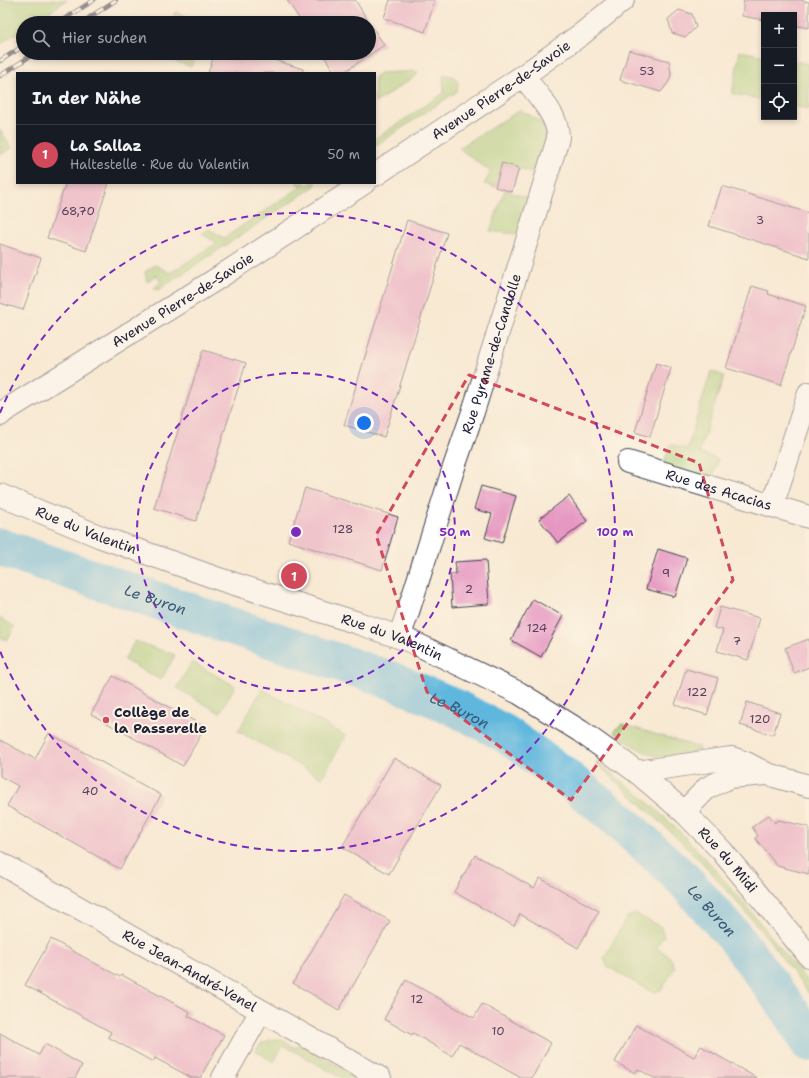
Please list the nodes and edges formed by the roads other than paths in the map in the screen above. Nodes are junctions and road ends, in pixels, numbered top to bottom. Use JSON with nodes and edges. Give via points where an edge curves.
{"nodes":[{"id":1,"x":623,"y":0,"type":"edge"},
{"id":2,"x":523,"y":76,"type":"junction"},
{"id":3,"x":376,"y":174,"type":"edge"},
{"id":4,"x":362,"y":184,"type":"edge"},
{"id":5,"x":809,"y":393,"type":"edge"},
{"id":6,"x":0,"y":415,"type":"edge"},
{"id":7,"x":628,"y":462,"type":"dead end"},
{"id":8,"x":0,"y":495,"type":"edge"},
{"id":9,"x":772,"y":506,"type":"junction"},
{"id":10,"x":809,"y":517,"type":"edge"},
{"id":11,"x":399,"y":637,"type":"junction"},
{"id":12,"x":637,"y":772,"type":"junction"},
{"id":13,"x":767,"y":774,"type":"junction"},
{"id":14,"x":809,"y":786,"type":"edge"},
{"id":15,"x":684,"y":812,"type":"junction"},
{"id":16,"x":0,"y":863,"type":"edge"},
{"id":17,"x":809,"y":956,"type":"edge"},
{"id":18,"x":261,"y":1011,"type":"junction"},
{"id":19,"x":223,"y":1078,"type":"edge"},
{"id":20,"x":380,"y":1078,"type":"edge"}],
"edges":[{"from":1,"to":2,"type":"street","name":"Avenue Pierre-de-Savoie","via":[[583,33]]},
{"from":2,"to":3,"type":"street","name":"Avenue Pierre-de-Savoie"},
{"from":2,"to":11,"type":"street","name":"Rue Pyrame-de-Candolle","via":[[550,112],[558,135],[556,145],[473,412]]},
{"from":4,"to":6,"type":"street","name":"Avenue Pierre-de-Savoie"},
{"from":5,"to":9,"type":"street"},
{"from":7,"to":9,"type":"street","name":"Rue des Acacias"},
{"from":8,"to":11,"type":"street","name":"Rue du Valentin","via":[[101,537],[212,577]]},
{"from":9,"to":10,"type":"street","name":"Rue des Acacias"},
{"from":11,"to":12,"type":"street","name":"Rue du Valentin","via":[[519,693]]},
{"from":12,"to":13,"type":"street","via":[[732,758]]},
{"from":12,"to":15,"type":"street","name":"Rue du Midi"},
{"from":13,"to":14,"type":"street"},
{"from":13,"to":15,"type":"street","via":[[730,777],[707,788]]},
{"from":15,"to":17,"type":"street","name":"Rue du Midi","via":[[720,850]]},
{"from":16,"to":18,"type":"street","name":"Rue Jean-André-Venel"},
{"from":18,"to":19,"type":"street"},
{"from":18,"to":20,"type":"street","name":"Rue Jean-André-Venel"}]}
